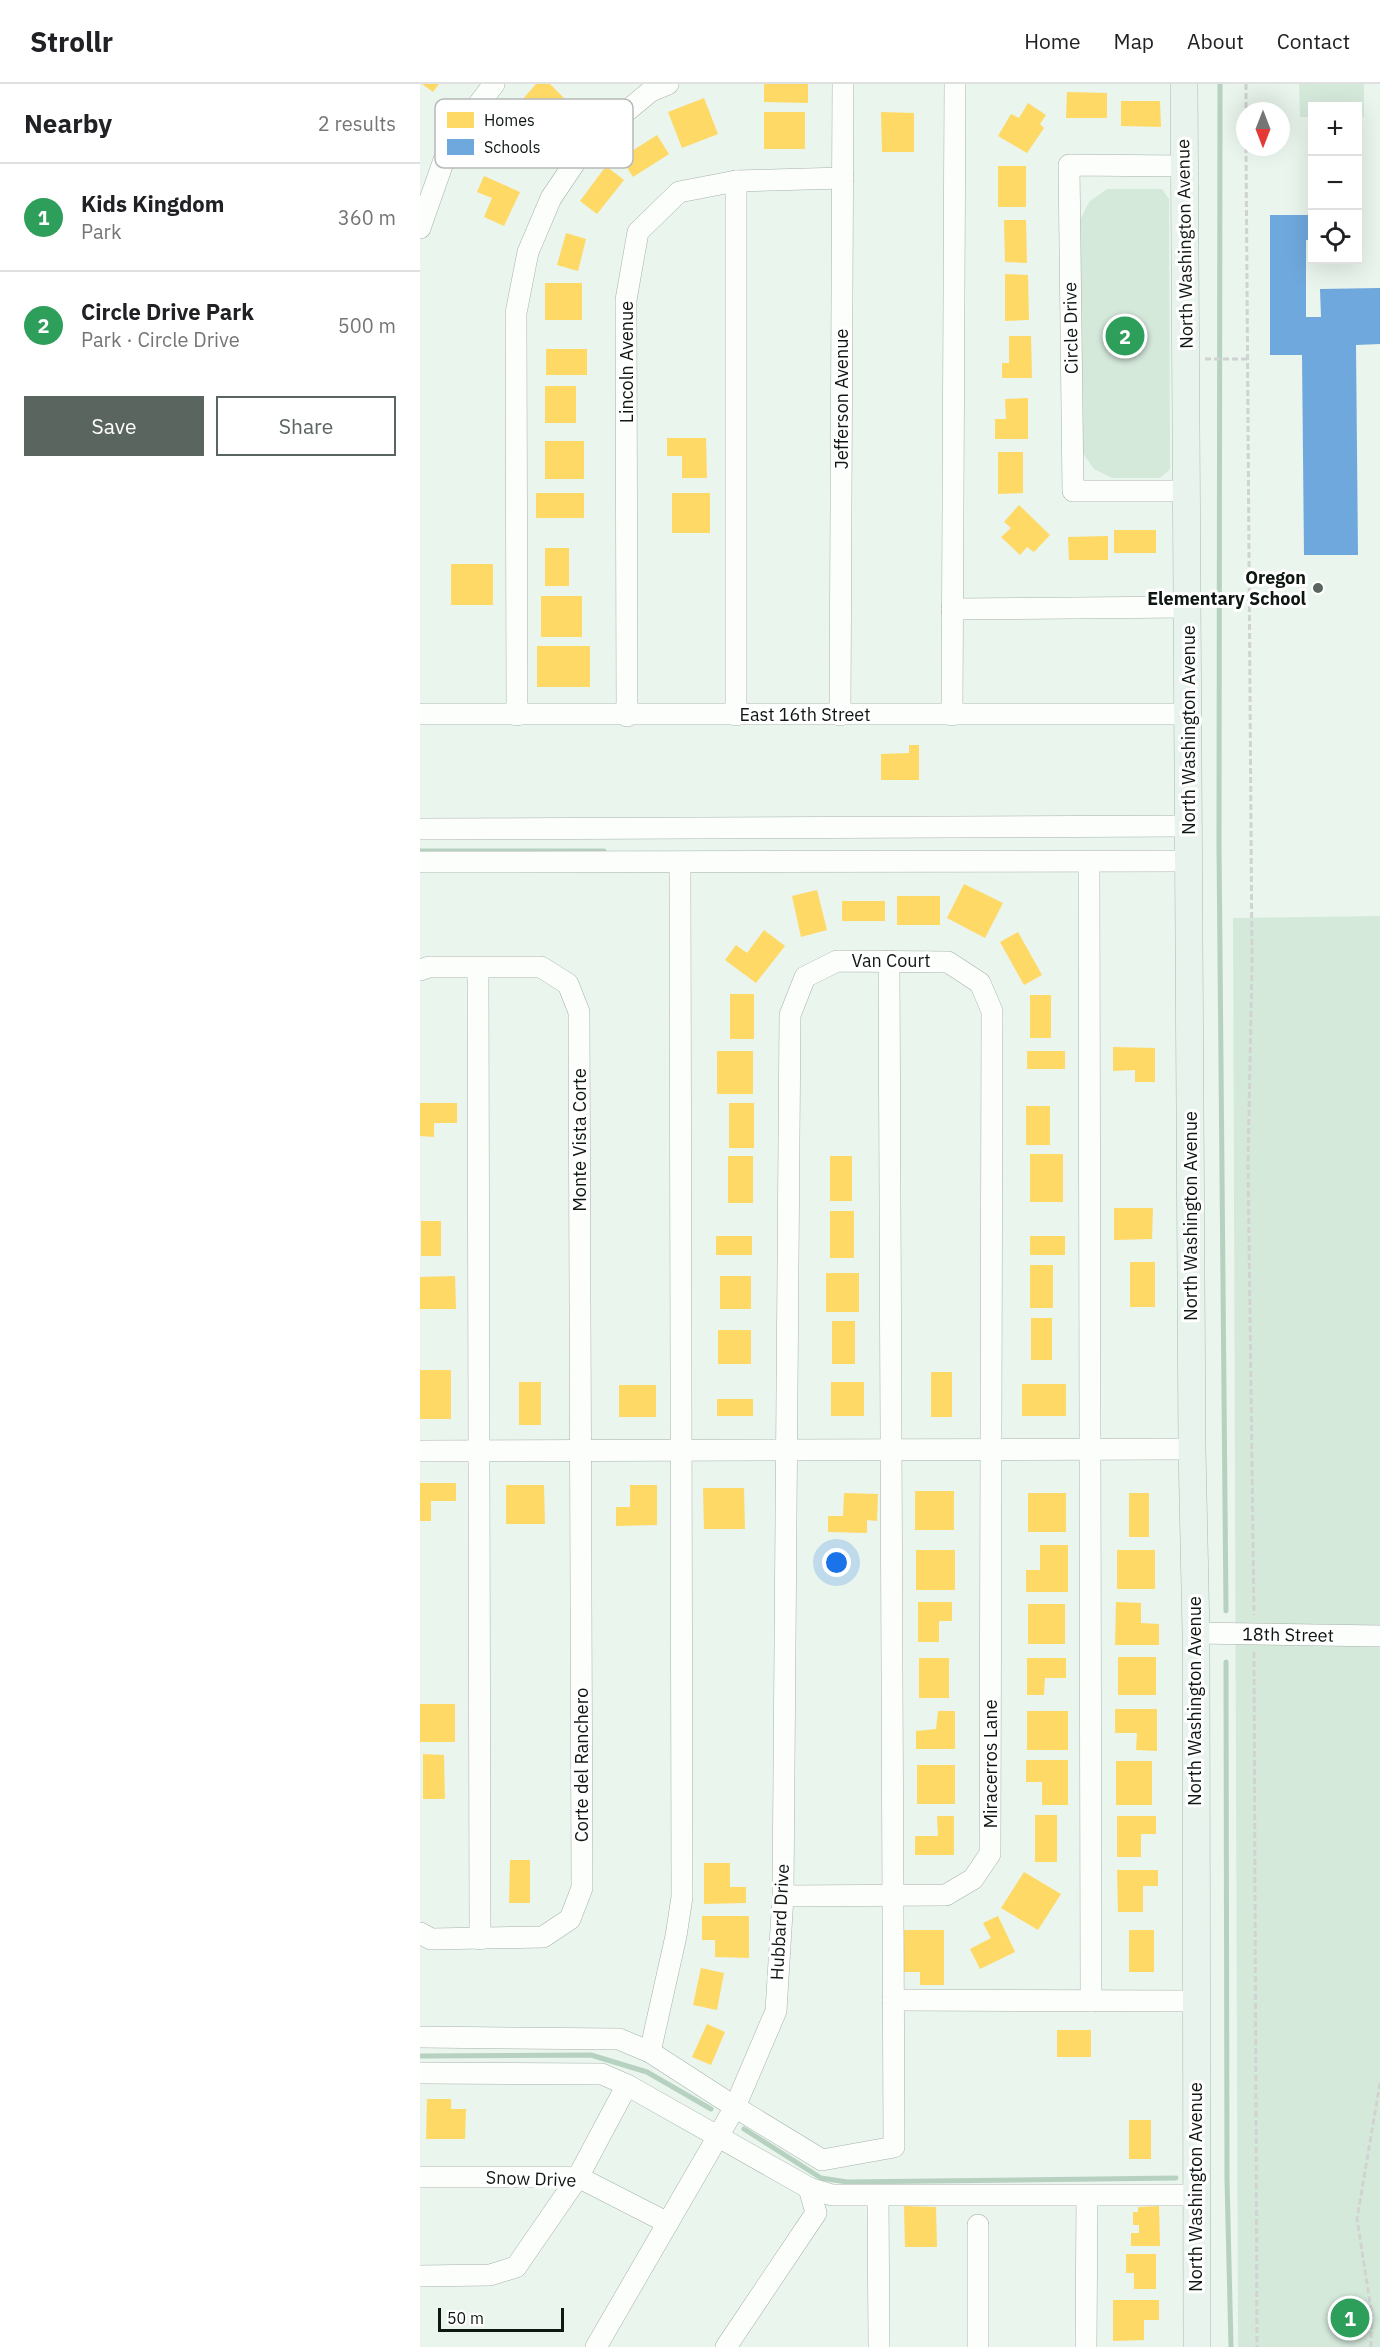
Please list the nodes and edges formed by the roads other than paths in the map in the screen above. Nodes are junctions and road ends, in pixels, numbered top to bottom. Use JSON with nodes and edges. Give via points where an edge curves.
{"nodes":[{"id":1,"x":494,"y":84,"type":"edge"},
{"id":2,"x":668,"y":84,"type":"edge"},
{"id":3,"x":843,"y":84,"type":"edge"},
{"id":4,"x":955,"y":84,"type":"edge"},
{"id":5,"x":1184,"y":84,"type":"edge"},
{"id":6,"x":482,"y":99,"type":"edge"},
{"id":7,"x":633,"y":106,"type":"edge"},
{"id":8,"x":1184,"y":166,"type":"junction"},
{"id":9,"x":441,"y":168,"type":"edge"},
{"id":10,"x":571,"y":168,"type":"edge"},
{"id":11,"x":843,"y":178,"type":"junction"},
{"id":12,"x":736,"y":181,"type":"junction"},
{"id":13,"x":420,"y":228,"type":"edge"},
{"id":14,"x":1187,"y":491,"type":"junction"},
{"id":15,"x":1188,"y":607,"type":"junction"},
{"id":16,"x":952,"y":609,"type":"junction"},
{"id":17,"x":420,"y":714,"type":"edge"},
{"id":18,"x":952,"y":714,"type":"junction"},
{"id":19,"x":1189,"y":714,"type":"junction"},
{"id":20,"x":517,"y":715,"type":"junction"},
{"id":21,"x":736,"y":715,"type":"junction"},
{"id":22,"x":840,"y":715,"type":"junction"},
{"id":23,"x":627,"y":716,"type":"junction"},
{"id":24,"x":1190,"y":826,"type":"junction"},
{"id":25,"x":420,"y":829,"type":"edge"},
{"id":26,"x":1190,"y":861,"type":"junction"},
{"id":27,"x":420,"y":862,"type":"edge"},
{"id":28,"x":680,"y":863,"type":"junction"},
{"id":29,"x":1089,"y":863,"type":"junction"},
{"id":30,"x":889,"y":961,"type":"junction"},
{"id":31,"x":478,"y":968,"type":"junction"},
{"id":32,"x":420,"y":970,"type":"edge"},
{"id":33,"x":1192,"y":1449,"type":"junction"},
{"id":34,"x":787,"y":1450,"type":"junction"},
{"id":35,"x":890,"y":1450,"type":"junction"},
{"id":36,"x":991,"y":1450,"type":"junction"},
{"id":37,"x":1090,"y":1450,"type":"junction"},
{"id":38,"x":420,"y":1451,"type":"edge"},
{"id":39,"x":479,"y":1451,"type":"junction"},
{"id":40,"x":582,"y":1451,"type":"junction"},
{"id":41,"x":681,"y":1451,"type":"junction"},
{"id":42,"x":1196,"y":1633,"type":"junction"},
{"id":43,"x":1380,"y":1636,"type":"edge"},
{"id":44,"x":891,"y":1895,"type":"junction"},
{"id":45,"x":783,"y":1896,"type":"junction"},
{"id":46,"x":420,"y":1933,"type":"edge"},
{"id":47,"x":480,"y":1939,"type":"junction"},
{"id":48,"x":893,"y":2000,"type":"junction"},
{"id":49,"x":1091,"y":2001,"type":"junction"},
{"id":50,"x":1196,"y":2001,"type":"junction"},
{"id":51,"x":420,"y":2037,"type":"edge"},
{"id":52,"x":650,"y":2052,"type":"junction"},
{"id":53,"x":420,"y":2073,"type":"edge"},
{"id":54,"x":627,"y":2085,"type":"junction"},
{"id":55,"x":735,"y":2107,"type":"junction"},
{"id":56,"x":718,"y":2136,"type":"junction"},
{"id":57,"x":420,"y":2177,"type":"edge"},
{"id":58,"x":578,"y":2177,"type":"junction"},
{"id":59,"x":809,"y":2188,"type":"junction"},
{"id":60,"x":1196,"y":2195,"type":"junction"},
{"id":61,"x":1087,"y":2196,"type":"junction"},
{"id":62,"x":878,"y":2197,"type":"junction"},
{"id":63,"x":668,"y":2223,"type":"junction"},
{"id":64,"x":978,"y":2225,"type":"dead end"},
{"id":65,"x":420,"y":2276,"type":"edge"},
{"id":66,"x":596,"y":2347,"type":"edge"},
{"id":67,"x":726,"y":2347,"type":"edge"},
{"id":68,"x":879,"y":2347,"type":"edge"},
{"id":69,"x":978,"y":2347,"type":"edge"},
{"id":70,"x":1086,"y":2347,"type":"edge"},
{"id":71,"x":1197,"y":2347,"type":"edge"}],
"edges":[{"from":1,"to":6,"type":"street"},
{"from":2,"to":7,"type":"street","via":[[651,91]]},
{"from":3,"to":11,"type":"street","name":"Jefferson Avenue"},
{"from":4,"to":16,"type":"street"},
{"from":5,"to":8,"type":"main road","name":"North Washington Avenue"},
{"from":8,"to":14,"type":"main road","name":"North Washington Avenue"},
{"from":8,"to":14,"type":"street","name":"Circle Drive","via":[[1070,165],[1072,491]]},
{"from":9,"to":13,"type":"street"},
{"from":10,"to":20,"type":"street","via":[[551,198],[528,252],[516,313]]},
{"from":11,"to":12,"type":"street","name":"Lincoln Avenue"},
{"from":11,"to":22,"type":"street","name":"Jefferson Avenue"},
{"from":12,"to":21,"type":"street"},
{"from":12,"to":23,"type":"street","name":"Lincoln Avenue","via":[[678,192],[638,232],[626,300]]},
{"from":14,"to":15,"type":"main road","name":"North Washington Avenue"},
{"from":15,"to":16,"type":"street"},
{"from":15,"to":19,"type":"main road","name":"North Washington Avenue"},
{"from":16,"to":18,"type":"street"},
{"from":17,"to":20,"type":"street","name":"East 16th Street"},
{"from":18,"to":19,"type":"street","name":"East 16th Street"},
{"from":18,"to":22,"type":"street","name":"East 16th Street"},
{"from":19,"to":24,"type":"main road","name":"North Washington Avenue"},
{"from":20,"to":23,"type":"street","name":"East 16th Street"},
{"from":21,"to":22,"type":"street","name":"East 16th Street"},
{"from":21,"to":23,"type":"street","name":"East 16th Street"},
{"from":24,"to":25,"type":"street"},
{"from":24,"to":26,"type":"main road","name":"North Washington Avenue"},
{"from":26,"to":29,"type":"street"},
{"from":26,"to":33,"type":"main road","name":"North Washington Avenue"},
{"from":27,"to":28,"type":"street"},
{"from":28,"to":29,"type":"street"},
{"from":28,"to":41,"type":"street"},
{"from":29,"to":37,"type":"street"},
{"from":30,"to":34,"type":"street","name":"Van Court","via":[[837,961],[805,977],[790,1015]]},
{"from":30,"to":35,"type":"street"},
{"from":30,"to":36,"type":"street","name":"Van Court","via":[[948,962],[980,983],[992,1011]]},
{"from":31,"to":32,"type":"street","name":"Monte Vista Corte"},
{"from":31,"to":39,"type":"street"},
{"from":31,"to":40,"type":"street","name":"Monte Vista Corte","via":[[542,967],[568,984],[579,1012]]},
{"from":33,"to":37,"type":"street"},
{"from":33,"to":42,"type":"main road","name":"North Washington Avenue"},
{"from":34,"to":35,"type":"street"},
{"from":34,"to":41,"type":"street"},
{"from":34,"to":45,"type":"street","name":"Hubbard Drive"},
{"from":35,"to":36,"type":"street"},
{"from":35,"to":44,"type":"street"},
{"from":36,"to":37,"type":"street"},
{"from":36,"to":44,"type":"street","name":"Miracerros Lane","via":[[990,1854],[973,1879],[946,1895]]},
{"from":37,"to":49,"type":"street"},
{"from":38,"to":39,"type":"street"},
{"from":39,"to":40,"type":"street"},
{"from":39,"to":47,"type":"street"},
{"from":40,"to":41,"type":"street"},
{"from":40,"to":47,"type":"street","name":"Corte del Ranchero","via":[[582,1888],[570,1919],[543,1937]]},
{"from":41,"to":52,"type":"street","via":[[682,1897]]},
{"from":42,"to":43,"type":"street","name":"18th Street"},
{"from":42,"to":50,"type":"main road","name":"North Washington Avenue"},
{"from":44,"to":45,"type":"street","name":"Miracerros Lane"},
{"from":44,"to":48,"type":"street"},
{"from":45,"to":55,"type":"street","name":"Hubbard Drive","via":[[776,2011]]},
{"from":46,"to":47,"type":"street","name":"Corte del Ranchero","via":[[431,1939]]},
{"from":48,"to":49,"type":"street"},
{"from":48,"to":55,"type":"street","via":[[894,2147],[822,2160]]},
{"from":49,"to":50,"type":"street"},
{"from":50,"to":60,"type":"main road","name":"North Washington Avenue"},
{"from":51,"to":52,"type":"street","via":[[619,2039]]},
{"from":52,"to":55,"type":"street"},
{"from":53,"to":54,"type":"street","via":[[592,2073]]},
{"from":54,"to":56,"type":"street"},
{"from":54,"to":58,"type":"street"},
{"from":55,"to":56,"type":"street","name":"Hubbard Drive"},
{"from":56,"to":59,"type":"street"},
{"from":56,"to":63,"type":"street","name":"Hubbard Drive"},
{"from":57,"to":58,"type":"street","name":"Snow Drive"},
{"from":58,"to":63,"type":"street","name":"Snow Drive"},
{"from":58,"to":65,"type":"street","via":[[516,2266],[490,2275]]},
{"from":59,"to":62,"type":"street","via":[[832,2195]]},
{"from":59,"to":67,"type":"street","via":[[816,2213]]},
{"from":60,"to":61,"type":"street"},
{"from":60,"to":71,"type":"main road","name":"North Washington Avenue"},
{"from":61,"to":62,"type":"street"},
{"from":61,"to":70,"type":"street"},
{"from":62,"to":68,"type":"street"},
{"from":63,"to":66,"type":"street","name":"Hubbard Drive"},
{"from":64,"to":69,"type":"street"}]}
